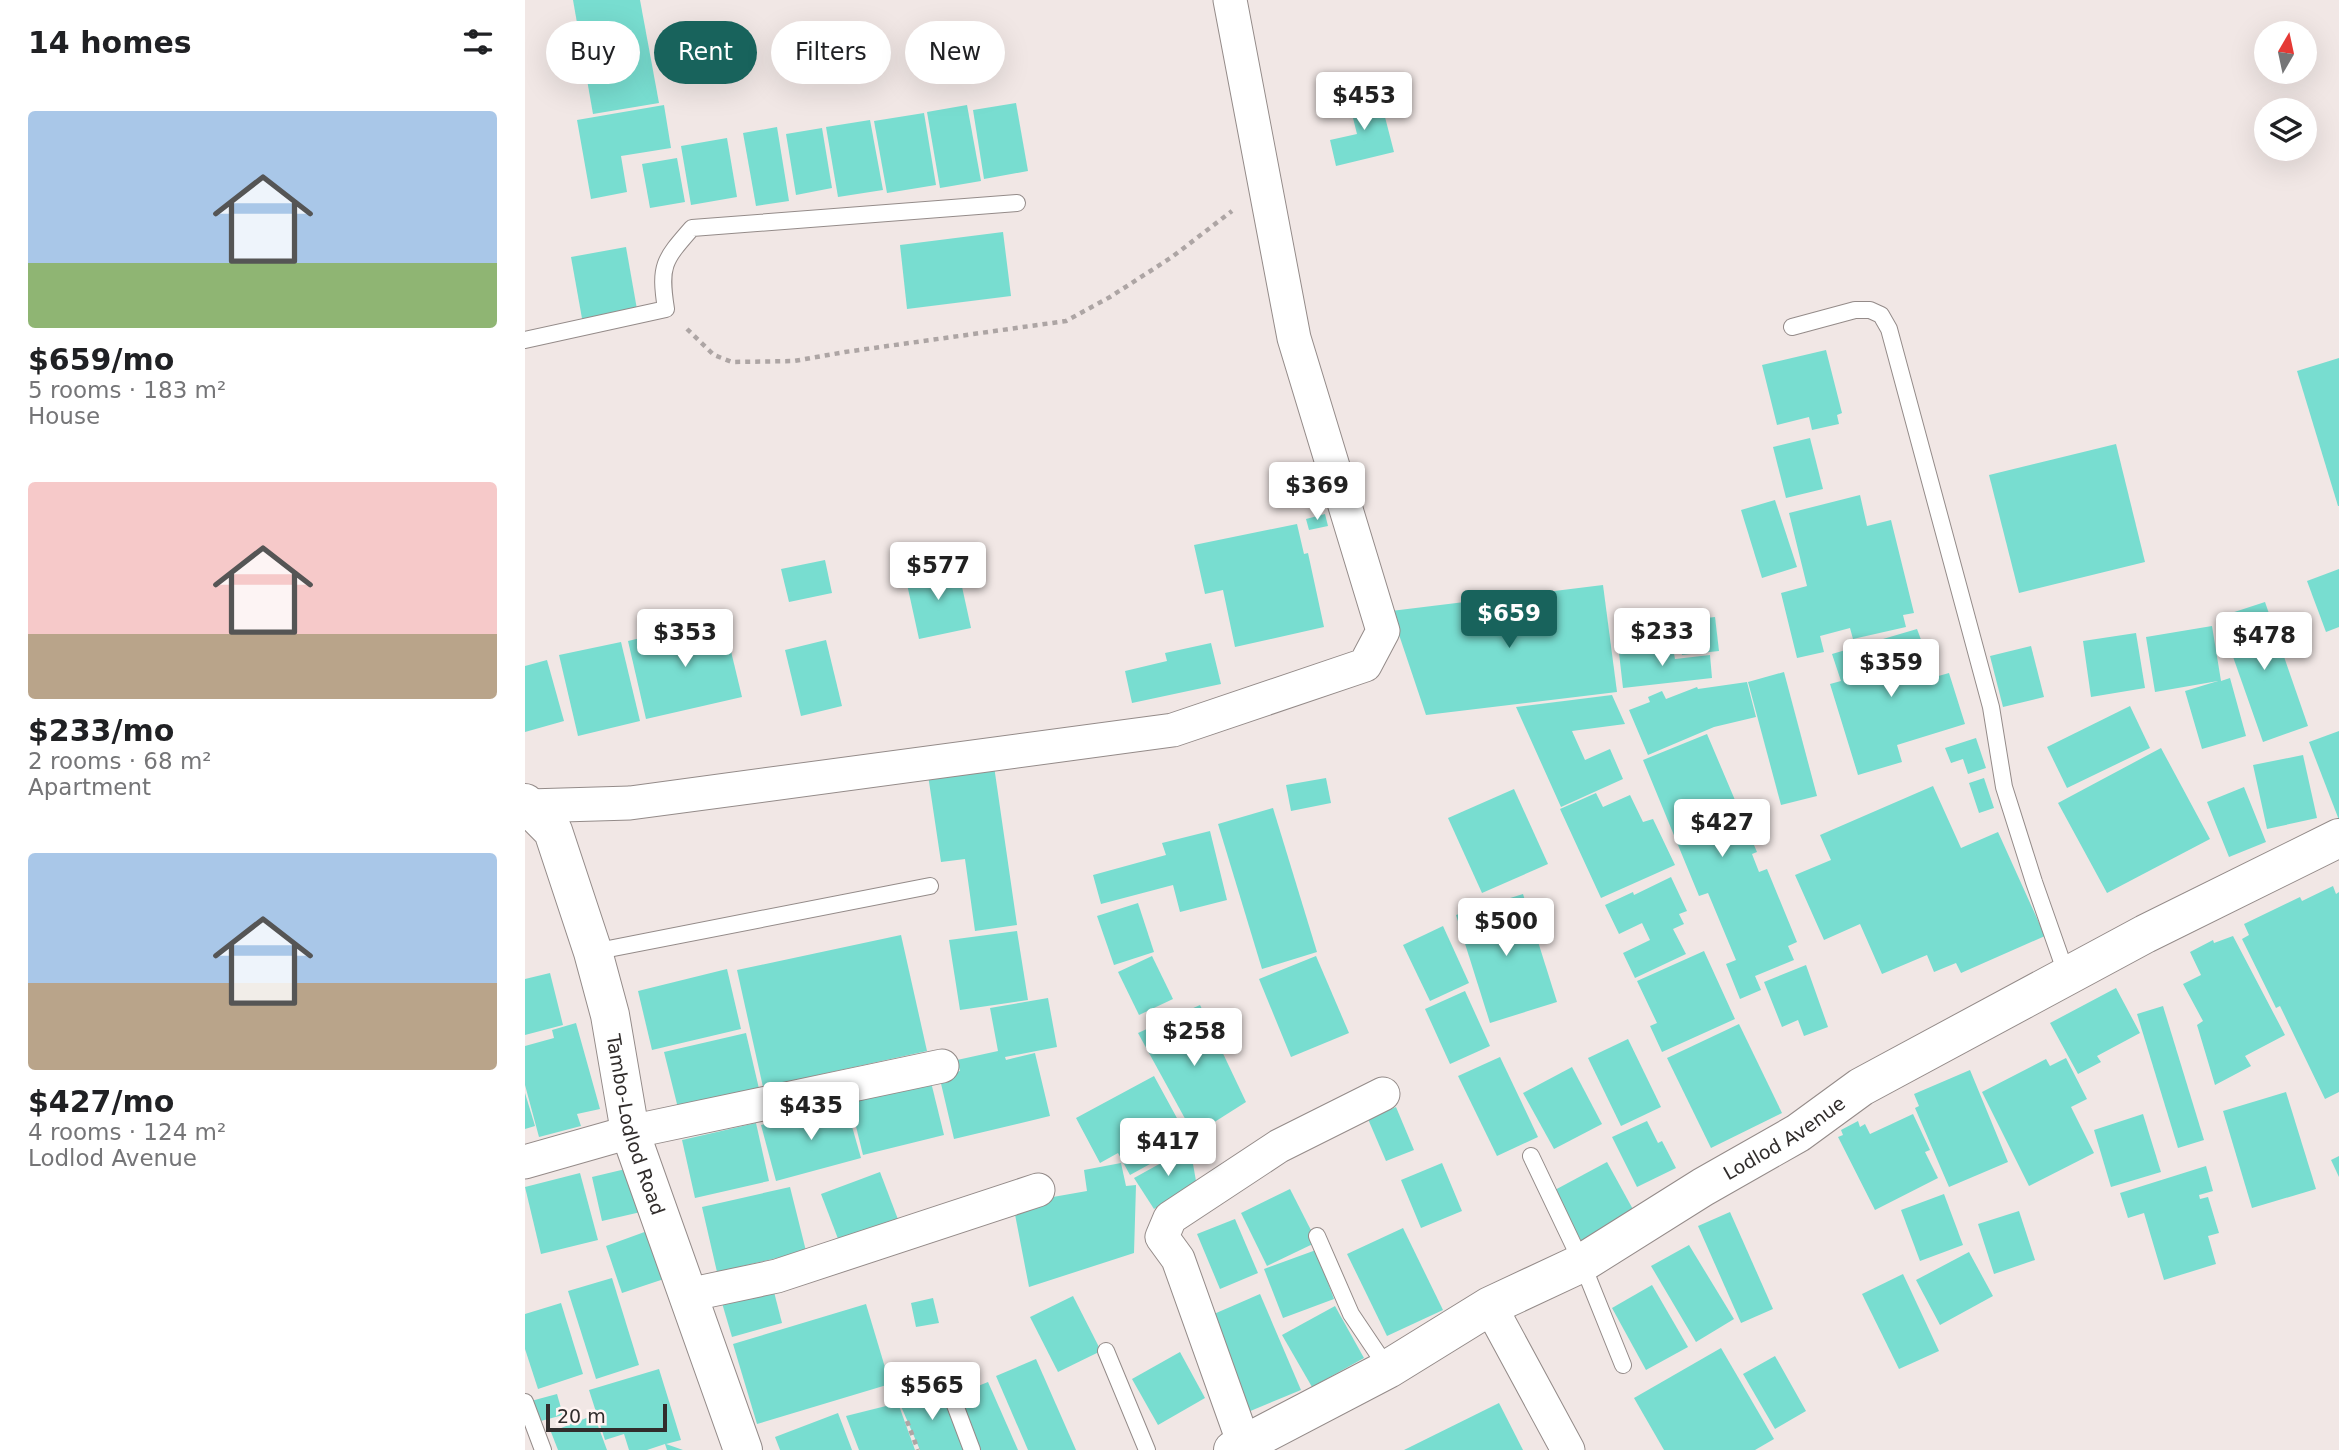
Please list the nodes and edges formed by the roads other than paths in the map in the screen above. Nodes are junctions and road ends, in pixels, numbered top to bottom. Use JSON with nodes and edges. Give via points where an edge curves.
{"nodes":[{"id":1,"x":1230,"y":0,"type":"edge"},
{"id":2,"x":1017,"y":203,"type":"dead end"},
{"id":3,"x":1792,"y":327,"type":"dead end"},
{"id":4,"x":525,"y":340,"type":"edge"},
{"id":5,"x":527,"y":805,"type":"edge"},
{"id":6,"x":2337,"y":845,"type":"edge"},
{"id":7,"x":930,"y":886,"type":"dead end"},
{"id":8,"x":593,"y":952,"type":"junction"},
{"id":9,"x":2067,"y":976,"type":"junction"},
{"id":10,"x":942,"y":1066,"type":"dead end"},
{"id":11,"x":1383,"y":1094,"type":"dead end"},
{"id":12,"x":630,"y":1132,"type":"junction"},
{"id":13,"x":1531,"y":1156,"type":"dead end"},
{"id":14,"x":525,"y":1162,"type":"edge"},
{"id":15,"x":1038,"y":1190,"type":"dead end"},
{"id":16,"x":1317,"y":1236,"type":"dead end"},
{"id":17,"x":1582,"y":1263,"type":"junction"},
{"id":18,"x":688,"y":1295,"type":"junction"},
{"id":19,"x":1490,"y":1306,"type":"junction"},
{"id":20,"x":1106,"y":1351,"type":"dead end"},
{"id":21,"x":1623,"y":1365,"type":"dead end"},
{"id":22,"x":1388,"y":1369,"type":"junction"},
{"id":23,"x":952,"y":1398,"type":"dead end"},
{"id":24,"x":525,"y":1402,"type":"edge"},
{"id":25,"x":1239,"y":1447,"type":"edge"},
{"id":26,"x":543,"y":1450,"type":"edge"},
{"id":27,"x":743,"y":1450,"type":"edge"},
{"id":28,"x":972,"y":1450,"type":"edge"},
{"id":29,"x":1147,"y":1450,"type":"edge"},
{"id":30,"x":1568,"y":1450,"type":"edge"}],
"edges":[{"from":1,"to":5,"type":"street","via":[[1294,338],[1383,631],[1365,665],[1173,730],[630,803]]},
{"from":2,"to":4,"type":"lane","via":[[692,228],[667,257],[662,285],[666,309]]},
{"from":3,"to":9,"type":"lane","via":[[1870,310],[1881,315],[1889,329],[1991,707],[2004,787]]},
{"from":5,"to":8,"type":"main road","name":"Tambo-Lodlod Road","via":[[552,831]]},
{"from":6,"to":9,"type":"main road","name":"Lodlod Avenue","via":[[2145,934]]},
{"from":7,"to":8,"type":"lane"},
{"from":8,"to":12,"type":"main road","name":"Tambo-Lodlod Road","via":[[610,1015]]},
{"from":9,"to":17,"type":"main road","name":"Lodlod Avenue","via":[[1861,1087],[1798,1133]]},
{"from":10,"to":12,"type":"street"},
{"from":11,"to":25,"type":"street","via":[[1279,1146],[1170,1219],[1162,1237],[1178,1259]]},
{"from":12,"to":14,"type":"street"},
{"from":12,"to":18,"type":"main road","name":"Tambo-Lodlod Road"},
{"from":13,"to":17,"type":"lane"},
{"from":15,"to":18,"type":"street","via":[[777,1276]]},
{"from":16,"to":22,"type":"lane","via":[[1351,1314]]},
{"from":17,"to":19,"type":"main road","name":"Lodlod Avenue"},
{"from":17,"to":21,"type":"lane"},
{"from":18,"to":27,"type":"main road","name":"Tambo-Lodlod Road"},
{"from":19,"to":22,"type":"main road","name":"Lodlod Avenue"},
{"from":19,"to":30,"type":"street"},
{"from":20,"to":29,"type":"lane"},
{"from":22,"to":25,"type":"main road","name":"Lodlod Avenue"},
{"from":23,"to":28,"type":"lane"},
{"from":24,"to":26,"type":"lane"}]}
